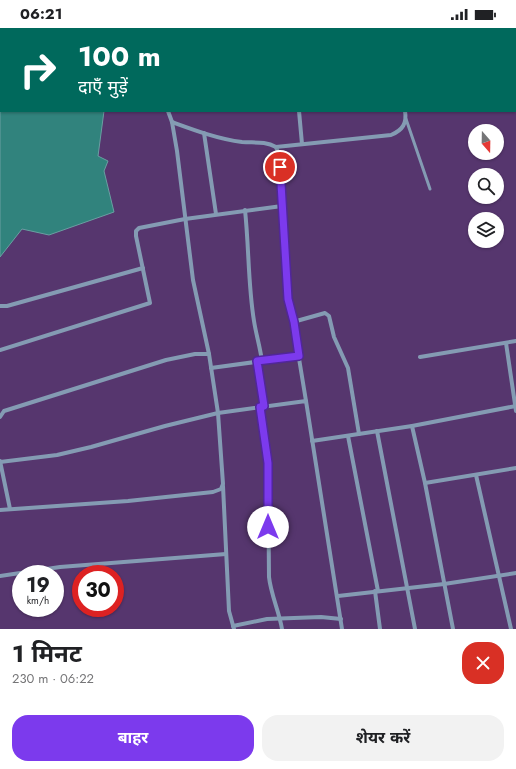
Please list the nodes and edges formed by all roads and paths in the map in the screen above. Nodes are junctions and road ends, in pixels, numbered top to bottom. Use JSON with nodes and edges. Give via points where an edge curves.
{"nodes":[{"id":1,"x":168,"y":112,"type":"edge"},
{"id":2,"x":299,"y":112,"type":"edge"},
{"id":3,"x":405,"y":112,"type":"edge"},
{"id":4,"x":406,"y":119,"type":"junction"},
{"id":5,"x":172,"y":122,"type":"junction"},
{"id":6,"x":204,"y":133,"type":"junction"},
{"id":7,"x":302,"y":144,"type":"junction"},
{"id":8,"x":276,"y":146,"type":"junction"},
{"id":9,"x":430,"y":189,"type":"dead end"},
{"id":10,"x":282,"y":206,"type":"junction"},
{"id":11,"x":245,"y":210,"type":"junction"},
{"id":12,"x":216,"y":214,"type":"junction"},
{"id":13,"x":185,"y":219,"type":"junction"},
{"id":14,"x":143,"y":268,"type":"junction"},
{"id":15,"x":0,"y":306,"type":"edge"},
{"id":16,"x":294,"y":322,"type":"junction"},
{"id":17,"x":516,"y":341,"type":"edge"},
{"id":18,"x":506,"y":343,"type":"junction"},
{"id":19,"x":0,"y":350,"type":"edge"},
{"id":20,"x":209,"y":354,"type":"junction"},
{"id":21,"x":299,"y":356,"type":"junction"},
{"id":22,"x":420,"y":357,"type":"dead end"},
{"id":23,"x":262,"y":360,"type":"junction"},
{"id":24,"x":257,"y":361,"type":"junction"},
{"id":25,"x":211,"y":368,"type":"junction"},
{"id":26,"x":306,"y":401,"type":"junction"},
{"id":27,"x":262,"y":406,"type":"junction"},
{"id":28,"x":516,"y":408,"type":"edge"},
{"id":29,"x":218,"y":413,"type":"junction"},
{"id":30,"x":0,"y":416,"type":"edge"},
{"id":31,"x":412,"y":426,"type":"junction"},
{"id":32,"x":377,"y":431,"type":"junction"},
{"id":33,"x":359,"y":434,"type":"junction"},
{"id":34,"x":348,"y":436,"type":"junction"},
{"id":35,"x":312,"y":441,"type":"junction"},
{"id":36,"x":0,"y":462,"type":"edge"},
{"id":37,"x":516,"y":468,"type":"edge"},
{"id":38,"x":476,"y":475,"type":"junction"},
{"id":39,"x":426,"y":483,"type":"junction"},
{"id":40,"x":223,"y":484,"type":"junction"},
{"id":41,"x":10,"y":509,"type":"junction"},
{"id":42,"x":0,"y":510,"type":"edge"},
{"id":43,"x":226,"y":554,"type":"junction"},
{"id":44,"x":516,"y":573,"type":"edge"},
{"id":45,"x":0,"y":576,"type":"edge"},
{"id":46,"x":500,"y":576,"type":"junction"},
{"id":47,"x":444,"y":584,"type":"junction"},
{"id":48,"x":407,"y":588,"type":"junction"},
{"id":49,"x":376,"y":591,"type":"junction"},
{"id":50,"x":338,"y":596,"type":"junction"},
{"id":51,"x":280,"y":618,"type":"junction"},
{"id":52,"x":341,"y":619,"type":"junction"},
{"id":53,"x":234,"y":628,"type":"edge"},
{"id":54,"x":282,"y":629,"type":"edge"},
{"id":55,"x":342,"y":629,"type":"edge"},
{"id":56,"x":380,"y":629,"type":"edge"},
{"id":57,"x":415,"y":629,"type":"edge"},
{"id":58,"x":453,"y":629,"type":"edge"},
{"id":59,"x":511,"y":629,"type":"edge"}],
"edges":[{"from":1,"to":5,"type":"street"},
{"from":2,"to":7,"type":"street"},
{"from":3,"to":4,"type":"street"},
{"from":4,"to":7,"type":"street","via":[[403,127],[396,133]]},
{"from":4,"to":9,"type":"lane"},
{"from":5,"to":6,"type":"street"},
{"from":5,"to":13,"type":"street"},
{"from":6,"to":8,"type":"street","via":[[242,142],[270,143]]},
{"from":6,"to":12,"type":"street"},
{"from":7,"to":8,"type":"street"},
{"from":8,"to":10,"type":"street","via":[[279,155]]},
{"from":10,"to":11,"type":"street"},
{"from":10,"to":16,"type":"street","via":[[288,299]]},
{"from":11,"to":12,"type":"street"},
{"from":11,"to":23,"type":"street","via":[[254,321]]},
{"from":12,"to":13,"type":"street"},
{"from":13,"to":14,"type":"street","via":[[139,228],[136,231]]},
{"from":13,"to":20,"type":"street","via":[[193,280]]},
{"from":14,"to":15,"type":"street"},
{"from":14,"to":19,"type":"street","via":[[150,302],[148,304]]},
{"from":16,"to":21,"type":"street"},
{"from":16,"to":33,"type":"street","via":[[325,313],[329,316],[334,337],[348,368]]},
{"from":17,"to":18,"type":"street"},
{"from":18,"to":22,"type":"street"},
{"from":18,"to":28,"type":"street"},
{"from":20,"to":25,"type":"street"},
{"from":20,"to":30,"type":"street","via":[[166,360],[4,411]]},
{"from":21,"to":23,"type":"street"},
{"from":21,"to":26,"type":"street"},
{"from":23,"to":24,"type":"street"},
{"from":24,"to":25,"type":"street"},
{"from":24,"to":27,"type":"street"},
{"from":25,"to":29,"type":"street"},
{"from":26,"to":27,"type":"street"},
{"from":26,"to":35,"type":"street"},
{"from":27,"to":29,"type":"street"},
{"from":27,"to":51,"type":"street","via":[[268,463],[269,577]]},
{"from":28,"to":31,"type":"street"},
{"from":29,"to":36,"type":"street","via":[[57,455]]},
{"from":29,"to":40,"type":"street"},
{"from":31,"to":32,"type":"street"},
{"from":31,"to":39,"type":"street"},
{"from":32,"to":33,"type":"street"},
{"from":32,"to":48,"type":"street"},
{"from":33,"to":34,"type":"street"},
{"from":34,"to":35,"type":"street"},
{"from":34,"to":49,"type":"street"},
{"from":35,"to":50,"type":"street"},
{"from":36,"to":41,"type":"street"},
{"from":37,"to":38,"type":"street"},
{"from":38,"to":39,"type":"street"},
{"from":38,"to":46,"type":"street"},
{"from":39,"to":47,"type":"street"},
{"from":40,"to":41,"type":"street","via":[[221,489],[213,492]]},
{"from":40,"to":43,"type":"street"},
{"from":41,"to":42,"type":"street"},
{"from":43,"to":45,"type":"street","via":[[60,567]]},
{"from":43,"to":53,"type":"street","via":[[229,612]]},
{"from":44,"to":46,"type":"street"},
{"from":46,"to":47,"type":"street"},
{"from":46,"to":59,"type":"street"},
{"from":47,"to":48,"type":"street"},
{"from":47,"to":58,"type":"street"},
{"from":48,"to":49,"type":"street"},
{"from":48,"to":57,"type":"street"},
{"from":49,"to":50,"type":"street"},
{"from":49,"to":56,"type":"street"},
{"from":50,"to":52,"type":"street"},
{"from":51,"to":52,"type":"street"},
{"from":51,"to":53,"type":"street"},
{"from":51,"to":54,"type":"street"},
{"from":52,"to":55,"type":"street"}]}
